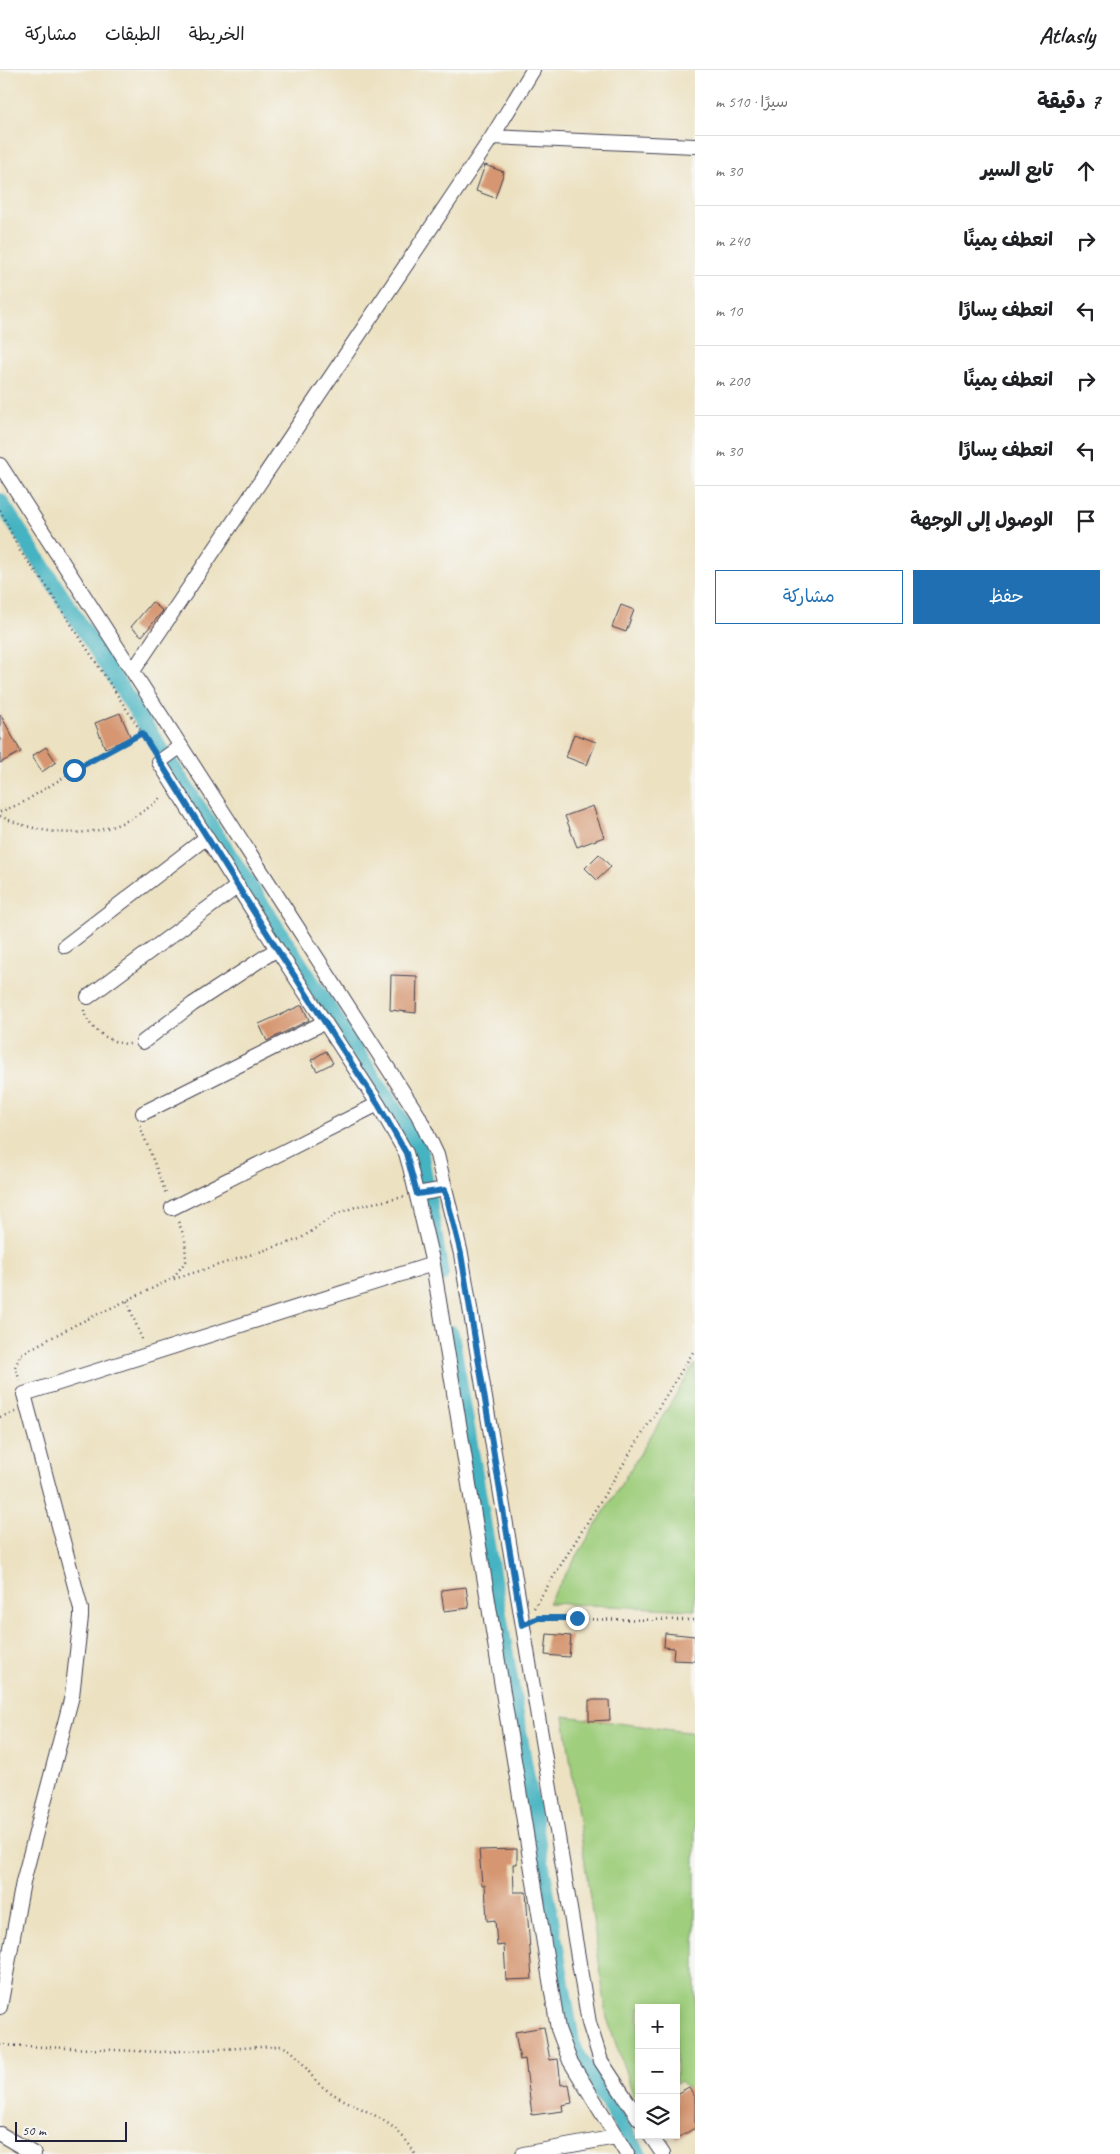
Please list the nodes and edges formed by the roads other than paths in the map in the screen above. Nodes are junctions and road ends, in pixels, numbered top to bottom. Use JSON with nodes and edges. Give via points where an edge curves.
{"nodes":[{"id":1,"x":533,"y":70,"type":"edge"},
{"id":2,"x":492,"y":136,"type":"junction"},
{"id":3,"x":695,"y":146,"type":"edge"},
{"id":4,"x":0,"y":465,"type":"edge"},
{"id":5,"x":133,"y":670,"type":"junction"},
{"id":6,"x":169,"y":754,"type":"junction"},
{"id":7,"x":207,"y":837,"type":"junction"},
{"id":8,"x":238,"y":886,"type":"junction"},
{"id":9,"x":65,"y":946,"type":"dead end"},
{"id":10,"x":277,"y":949,"type":"junction"},
{"id":11,"x":88,"y":997,"type":"road end"},
{"id":12,"x":325,"y":1022,"type":"junction"},
{"id":13,"x":143,"y":1042,"type":"road end"},
{"id":14,"x":378,"y":1104,"type":"junction"},
{"id":15,"x":143,"y":1114,"type":"road end"},
{"id":16,"x":443,"y":1190,"type":"junction"},
{"id":17,"x":419,"y":1194,"type":"junction"},
{"id":18,"x":172,"y":1208,"type":"road end"},
{"id":19,"x":433,"y":1264,"type":"junction"},
{"id":20,"x":0,"y":2007,"type":"edge"},
{"id":21,"x":635,"y":2113,"type":"edge"},
{"id":22,"x":0,"y":2134,"type":"edge"},
{"id":23,"x":616,"y":2137,"type":"junction"},
{"id":24,"x":653,"y":2139,"type":"edge"},
{"id":25,"x":34,"y":2154,"type":"edge"},
{"id":26,"x":523,"y":2154,"type":"edge"},
{"id":27,"x":627,"y":2154,"type":"edge"},
{"id":28,"x":663,"y":2154,"type":"edge"}],
"edges":[{"from":1,"to":2,"type":"street"},
{"from":2,"to":3,"type":"street"},
{"from":2,"to":5,"type":"street"},
{"from":4,"to":5,"type":"street"},
{"from":5,"to":6,"type":"street"},
{"from":6,"to":7,"type":"street","via":[[172,780]]},
{"from":6,"to":16,"type":"street","via":[[418,1115],[437,1155]]},
{"from":7,"to":8,"type":"street"},
{"from":7,"to":9,"type":"street"},
{"from":8,"to":10,"type":"street"},
{"from":8,"to":11,"type":"street"},
{"from":10,"to":12,"type":"street"},
{"from":10,"to":13,"type":"street"},
{"from":12,"to":14,"type":"street"},
{"from":12,"to":15,"type":"street"},
{"from":14,"to":17,"type":"street","via":[[406,1153]]},
{"from":14,"to":18,"type":"street"},
{"from":16,"to":17,"type":"street"},
{"from":16,"to":21,"type":"street","via":[[461,1254],[589,2024],[601,2061]]},
{"from":17,"to":19,"type":"street"},
{"from":19,"to":20,"type":"street","via":[[24,1394],[81,1617],[72,1696],[23,1882]]},
{"from":19,"to":23,"type":"street","via":[[558,2029],[570,2061]]},
{"from":22,"to":25,"type":"street"},
{"from":23,"to":26,"type":"street"},
{"from":23,"to":27,"type":"street"},
{"from":24,"to":28,"type":"street"}]}
